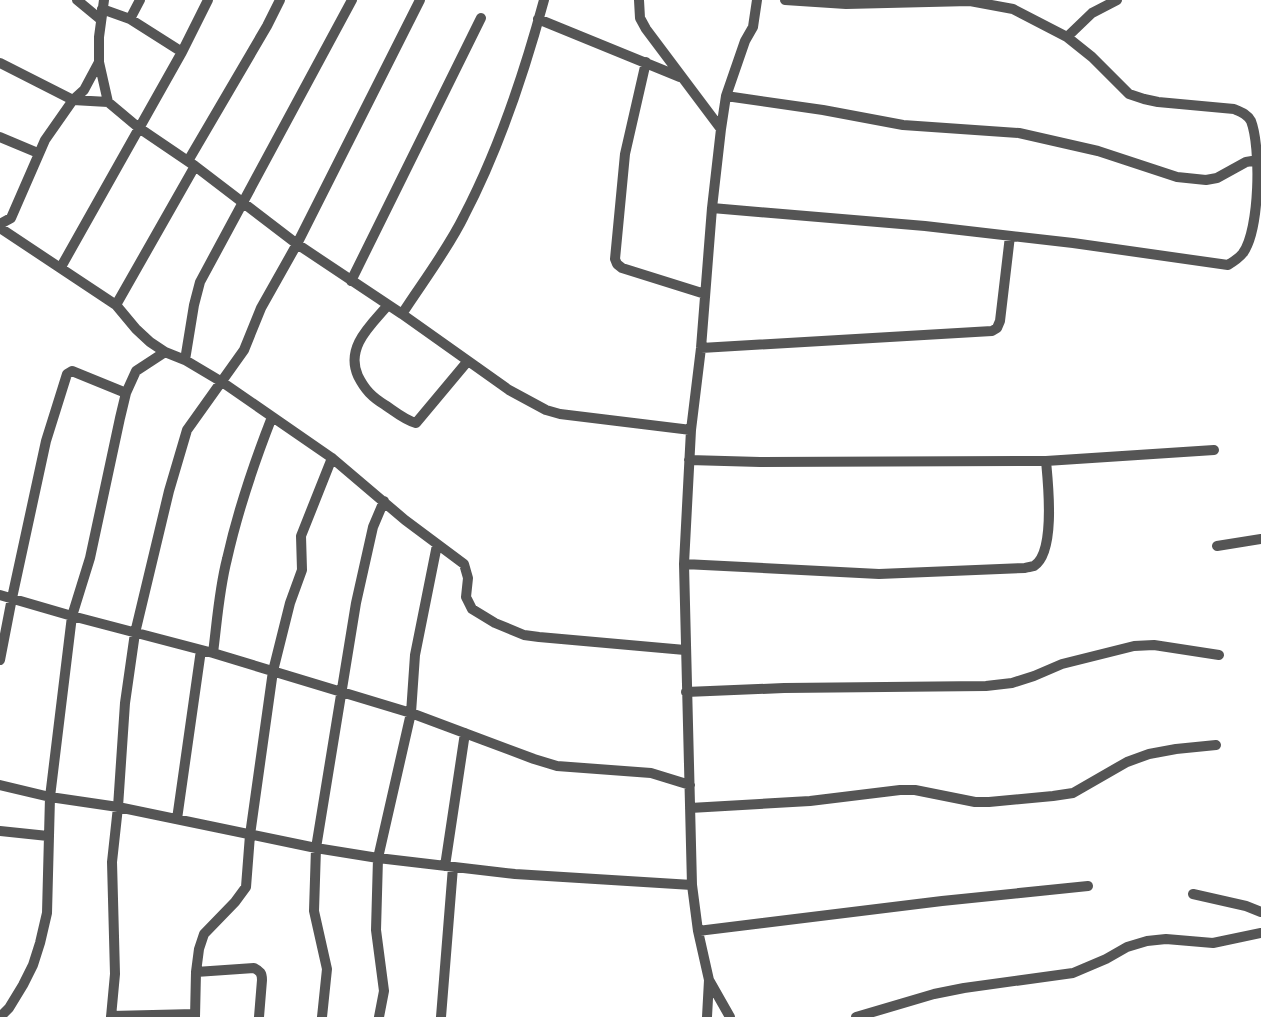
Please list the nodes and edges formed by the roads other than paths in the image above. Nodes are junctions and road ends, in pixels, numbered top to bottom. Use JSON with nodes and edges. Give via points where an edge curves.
{"nodes":[{"id":1,"x":76,"y":0,"type":"edge"},
{"id":2,"x":140,"y":0,"type":"edge"},
{"id":3,"x":208,"y":0,"type":"edge"},
{"id":4,"x":280,"y":0,"type":"edge"},
{"id":5,"x":352,"y":0,"type":"edge"},
{"id":6,"x":420,"y":0,"type":"edge"},
{"id":7,"x":544,"y":0,"type":"edge"},
{"id":8,"x":639,"y":0,"type":"edge"},
{"id":9,"x":757,"y":0,"type":"edge"},
{"id":10,"x":785,"y":0,"type":"edge"},
{"id":11,"x":1117,"y":0,"type":"edge"},
{"id":12,"x":102,"y":9,"type":"edge"},
{"id":13,"x":481,"y":18,"type":"dead end"},
{"id":14,"x":130,"y":19,"type":"junction"},
{"id":15,"x":538,"y":19,"type":"junction"},
{"id":16,"x":1067,"y":37,"type":"junction"},
{"id":17,"x":182,"y":52,"type":"junction"},
{"id":18,"x":99,"y":62,"type":"junction"},
{"id":19,"x":646,"y":62,"type":"junction"},
{"id":20,"x":0,"y":63,"type":"edge"},
{"id":21,"x":680,"y":77,"type":"junction"},
{"id":22,"x":726,"y":96,"type":"junction"},
{"id":23,"x":73,"y":100,"type":"junction"},
{"id":24,"x":108,"y":102,"type":"junction"},
{"id":25,"x":139,"y":128,"type":"junction"},
{"id":26,"x":721,"y":129,"type":"junction"},
{"id":27,"x":0,"y":137,"type":"edge"},
{"id":28,"x":38,"y":153,"type":"junction"},
{"id":29,"x":1258,"y":160,"type":"junction"},
{"id":30,"x":191,"y":164,"type":"junction"},
{"id":31,"x":244,"y":202,"type":"junction"},
{"id":32,"x":712,"y":208,"type":"junction"},
{"id":33,"x":0,"y":224,"type":"edge"},
{"id":34,"x":0,"y":228,"type":"edge"},
{"id":35,"x":1010,"y":236,"type":"junction"},
{"id":36,"x":297,"y":244,"type":"junction"},
{"id":37,"x":61,"y":267,"type":"junction"},
{"id":38,"x":351,"y":281,"type":"junction"},
{"id":39,"x":705,"y":294,"type":"junction"},
{"id":40,"x":116,"y":305,"type":"junction"},
{"id":41,"x":388,"y":305,"type":"junction"},
{"id":42,"x":402,"y":314,"type":"junction"},
{"id":43,"x":701,"y":348,"type":"junction"},
{"id":44,"x":165,"y":352,"type":"junction"},
{"id":45,"x":186,"y":360,"type":"junction"},
{"id":46,"x":467,"y":362,"type":"junction"},
{"id":47,"x":222,"y":382,"type":"junction"},
{"id":48,"x":126,"y":393,"type":"junction"},
{"id":49,"x":272,"y":417,"type":"junction"},
{"id":50,"x":691,"y":430,"type":"junction"},
{"id":51,"x":1214,"y":450,"type":"dead end"},
{"id":52,"x":332,"y":458,"type":"junction"},
{"id":53,"x":689,"y":460,"type":"junction"},
{"id":54,"x":1046,"y":461,"type":"junction"},
{"id":55,"x":384,"y":501,"type":"junction"},
{"id":56,"x":1261,"y":539,"type":"edge"},
{"id":57,"x":437,"y":545,"type":"junction"},
{"id":58,"x":1217,"y":546,"type":"dead end"},
{"id":59,"x":684,"y":564,"type":"junction"},
{"id":60,"x":0,"y":595,"type":"edge"},
{"id":61,"x":12,"y":598,"type":"junction"},
{"id":62,"x":72,"y":616,"type":"junction"},
{"id":63,"x":135,"y":633,"type":"junction"},
{"id":64,"x":201,"y":650,"type":"junction"},
{"id":65,"x":685,"y":650,"type":"junction"},
{"id":66,"x":213,"y":653,"type":"junction"},
{"id":67,"x":1219,"y":655,"type":"dead end"},
{"id":68,"x":0,"y":660,"type":"edge"},
{"id":69,"x":273,"y":671,"type":"junction"},
{"id":70,"x":343,"y":692,"type":"junction"},
{"id":71,"x":686,"y":692,"type":"junction"},
{"id":72,"x":411,"y":713,"type":"junction"},
{"id":73,"x":465,"y":733,"type":"junction"},
{"id":74,"x":1216,"y":745,"type":"dead end"},
{"id":75,"x":0,"y":785,"type":"edge"},
{"id":76,"x":690,"y":785,"type":"junction"},
{"id":77,"x":50,"y":796,"type":"junction"},
{"id":78,"x":118,"y":807,"type":"junction"},
{"id":79,"x":690,"y":808,"type":"junction"},
{"id":80,"x":177,"y":819,"type":"junction"},
{"id":81,"x":0,"y":831,"type":"edge"},
{"id":82,"x":250,"y":835,"type":"junction"},
{"id":83,"x":48,"y":836,"type":"junction"},
{"id":84,"x":316,"y":848,"type":"junction"},
{"id":85,"x":378,"y":858,"type":"junction"},
{"id":86,"x":449,"y":866,"type":"junction"},
{"id":87,"x":692,"y":885,"type":"junction"},
{"id":88,"x":1088,"y":886,"type":"dead end"},
{"id":89,"x":1193,"y":894,"type":"dead end"},
{"id":90,"x":1261,"y":912,"type":"edge"},
{"id":91,"x":698,"y":931,"type":"junction"},
{"id":92,"x":1261,"y":933,"type":"edge"},
{"id":93,"x":196,"y":972,"type":"junction"},
{"id":94,"x":709,"y":980,"type":"junction"},
{"id":95,"x":195,"y":1015,"type":"edge"},
{"id":96,"x":111,"y":1016,"type":"edge"},
{"id":97,"x":0,"y":1017,"type":"edge"},
{"id":98,"x":259,"y":1017,"type":"edge"},
{"id":99,"x":322,"y":1017,"type":"edge"},
{"id":100,"x":379,"y":1017,"type":"edge"},
{"id":101,"x":441,"y":1017,"type":"edge"},
{"id":102,"x":707,"y":1017,"type":"edge"},
{"id":103,"x":730,"y":1017,"type":"edge"},
{"id":104,"x":856,"y":1017,"type":"edge"}],
"edges":[{"from":1,"to":12,"type":"street"},
{"from":2,"to":14,"type":"street"},
{"from":3,"to":17,"type":"street"},
{"from":4,"to":30,"type":"street"},
{"from":5,"to":31,"type":"street"},
{"from":6,"to":36,"type":"street"},
{"from":7,"to":15,"type":"street"},
{"from":8,"to":21,"type":"street","via":[[640,18]]},
{"from":9,"to":22,"type":"street","via":[[753,27],[745,41]]},
{"from":10,"to":16,"type":"street","via":[[846,4],[970,1],[1013,9]]},
{"from":11,"to":16,"type":"street","via":[[1092,13]]},
{"from":12,"to":14,"type":"street"},
{"from":12,"to":18,"type":"street"},
{"from":13,"to":38,"type":"street"},
{"from":14,"to":17,"type":"street"},
{"from":15,"to":19,"type":"street"},
{"from":15,"to":42,"type":"street","via":[[502,130],[464,218]]},
{"from":16,"to":29,"type":"street","via":[[1092,57],[1129,94],[1144,100],[1234,109],[1245,113],[1253,126]]},
{"from":17,"to":25,"type":"street"},
{"from":18,"to":23,"type":"street","via":[[84,90]]},
{"from":18,"to":24,"type":"street"},
{"from":19,"to":21,"type":"street"},
{"from":19,"to":39,"type":"street","via":[[625,154],[615,259],[622,268]]},
{"from":20,"to":23,"type":"street"},
{"from":21,"to":26,"type":"street"},
{"from":22,"to":26,"type":"street"},
{"from":22,"to":29,"type":"street","via":[[903,125],[1019,133],[1098,151],[1184,178],[1217,178],[1246,162]]},
{"from":23,"to":24,"type":"street"},
{"from":23,"to":28,"type":"street"},
{"from":24,"to":25,"type":"street"},
{"from":25,"to":30,"type":"street"},
{"from":25,"to":37,"type":"street"},
{"from":26,"to":32,"type":"street"},
{"from":27,"to":28,"type":"street"},
{"from":28,"to":33,"type":"street","via":[[11,218]]},
{"from":29,"to":35,"type":"street","via":[[1256,216],[1243,253],[1228,264]]},
{"from":30,"to":31,"type":"street"},
{"from":30,"to":40,"type":"street"},
{"from":31,"to":36,"type":"street"},
{"from":31,"to":45,"type":"street","via":[[200,282]]},
{"from":32,"to":35,"type":"street","via":[[925,226]]},
{"from":32,"to":39,"type":"street"},
{"from":34,"to":37,"type":"street"},
{"from":35,"to":43,"type":"street","via":[[1000,321],[997,328],[992,331]]},
{"from":36,"to":38,"type":"street"},
{"from":36,"to":47,"type":"street","via":[[261,308],[244,350]]},
{"from":37,"to":40,"type":"street"},
{"from":38,"to":41,"type":"street"},
{"from":39,"to":43,"type":"street"},
{"from":40,"to":44,"type":"street","via":[[136,329]]},
{"from":41,"to":42,"type":"street"},
{"from":41,"to":46,"type":"street","via":[[367,329],[354,352],[357,372],[364,388],[372,397],[416,423]]},
{"from":42,"to":46,"type":"street"},
{"from":43,"to":50,"type":"street"},
{"from":44,"to":45,"type":"street"},
{"from":44,"to":48,"type":"street","via":[[136,371]]},
{"from":45,"to":47,"type":"street"},
{"from":46,"to":50,"type":"street","via":[[509,390],[546,410],[560,414]]},
{"from":47,"to":49,"type":"street"},
{"from":47,"to":63,"type":"street","via":[[187,430],[169,491]]},
{"from":48,"to":61,"type":"street","via":[[72,371],[67,374],[46,441]]},
{"from":48,"to":62,"type":"street","via":[[90,558]]},
{"from":49,"to":52,"type":"street"},
{"from":49,"to":66,"type":"street","via":[[250,473],[234,530],[223,580]]},
{"from":50,"to":53,"type":"street"},
{"from":51,"to":54,"type":"street"},
{"from":52,"to":55,"type":"street"},
{"from":52,"to":69,"type":"street","via":[[301,536],[302,570],[290,603]]},
{"from":53,"to":54,"type":"street"},
{"from":53,"to":59,"type":"street"},
{"from":54,"to":59,"type":"street","via":[[1050,519],[1039,559],[1034,566],[879,574]]},
{"from":55,"to":57,"type":"street"},
{"from":55,"to":70,"type":"street","via":[[373,527],[366,556],[356,603]]},
{"from":56,"to":58,"type":"street"},
{"from":57,"to":65,"type":"street","via":[[464,564],[468,578],[466,597],[472,609],[495,623],[540,637]]},
{"from":57,"to":72,"type":"street","via":[[415,655]]},
{"from":59,"to":65,"type":"street"},
{"from":60,"to":61,"type":"street"},
{"from":61,"to":62,"type":"street"},
{"from":61,"to":68,"type":"street"},
{"from":62,"to":63,"type":"street"},
{"from":62,"to":77,"type":"street"},
{"from":63,"to":64,"type":"street"},
{"from":63,"to":78,"type":"street","via":[[125,703]]},
{"from":64,"to":66,"type":"street"},
{"from":64,"to":80,"type":"street"},
{"from":65,"to":71,"type":"street"},
{"from":66,"to":69,"type":"street"},
{"from":67,"to":71,"type":"street","via":[[1154,645],[1134,646],[1062,664],[1012,683],[986,686],[784,688]]},
{"from":69,"to":70,"type":"street"},
{"from":69,"to":82,"type":"street"},
{"from":70,"to":72,"type":"street"},
{"from":70,"to":84,"type":"street"},
{"from":71,"to":76,"type":"street"},
{"from":72,"to":73,"type":"street"},
{"from":72,"to":85,"type":"street"},
{"from":73,"to":76,"type":"street","via":[[557,766],[651,773]]},
{"from":73,"to":86,"type":"street"},
{"from":74,"to":79,"type":"street","via":[[1149,754],[1127,762],[1073,793],[1053,796],[975,802],[915,790],[900,790],[810,801]]},
{"from":75,"to":77,"type":"street"},
{"from":76,"to":79,"type":"street"},
{"from":77,"to":78,"type":"street"},
{"from":77,"to":83,"type":"street"},
{"from":78,"to":80,"type":"street"},
{"from":78,"to":96,"type":"street","via":[[112,862],[115,974]]},
{"from":79,"to":87,"type":"street"},
{"from":80,"to":82,"type":"street"},
{"from":81,"to":83,"type":"street"},
{"from":82,"to":84,"type":"street"},
{"from":82,"to":93,"type":"street","via":[[246,887],[236,902],[204,934]]},
{"from":83,"to":97,"type":"street","via":[[47,913],[40,943],[23,985],[9,1008]]},
{"from":84,"to":85,"type":"street"},
{"from":84,"to":99,"type":"street","via":[[314,911],[327,970]]},
{"from":85,"to":86,"type":"street"},
{"from":85,"to":100,"type":"street","via":[[376,930],[384,991]]},
{"from":86,"to":87,"type":"street","via":[[515,874]]},
{"from":86,"to":101,"type":"street"},
{"from":87,"to":91,"type":"street"},
{"from":88,"to":91,"type":"street"},
{"from":89,"to":90,"type":"street"},
{"from":91,"to":94,"type":"street"},
{"from":92,"to":104,"type":"street","via":[[1213,943],[1166,939],[1147,941],[1127,947],[1073,973],[934,994]]},
{"from":93,"to":95,"type":"street"},
{"from":93,"to":98,"type":"street","via":[[254,968],[258,970],[262,974]]},
{"from":94,"to":102,"type":"street"},
{"from":94,"to":103,"type":"street"},
{"from":95,"to":96,"type":"street"}]}
